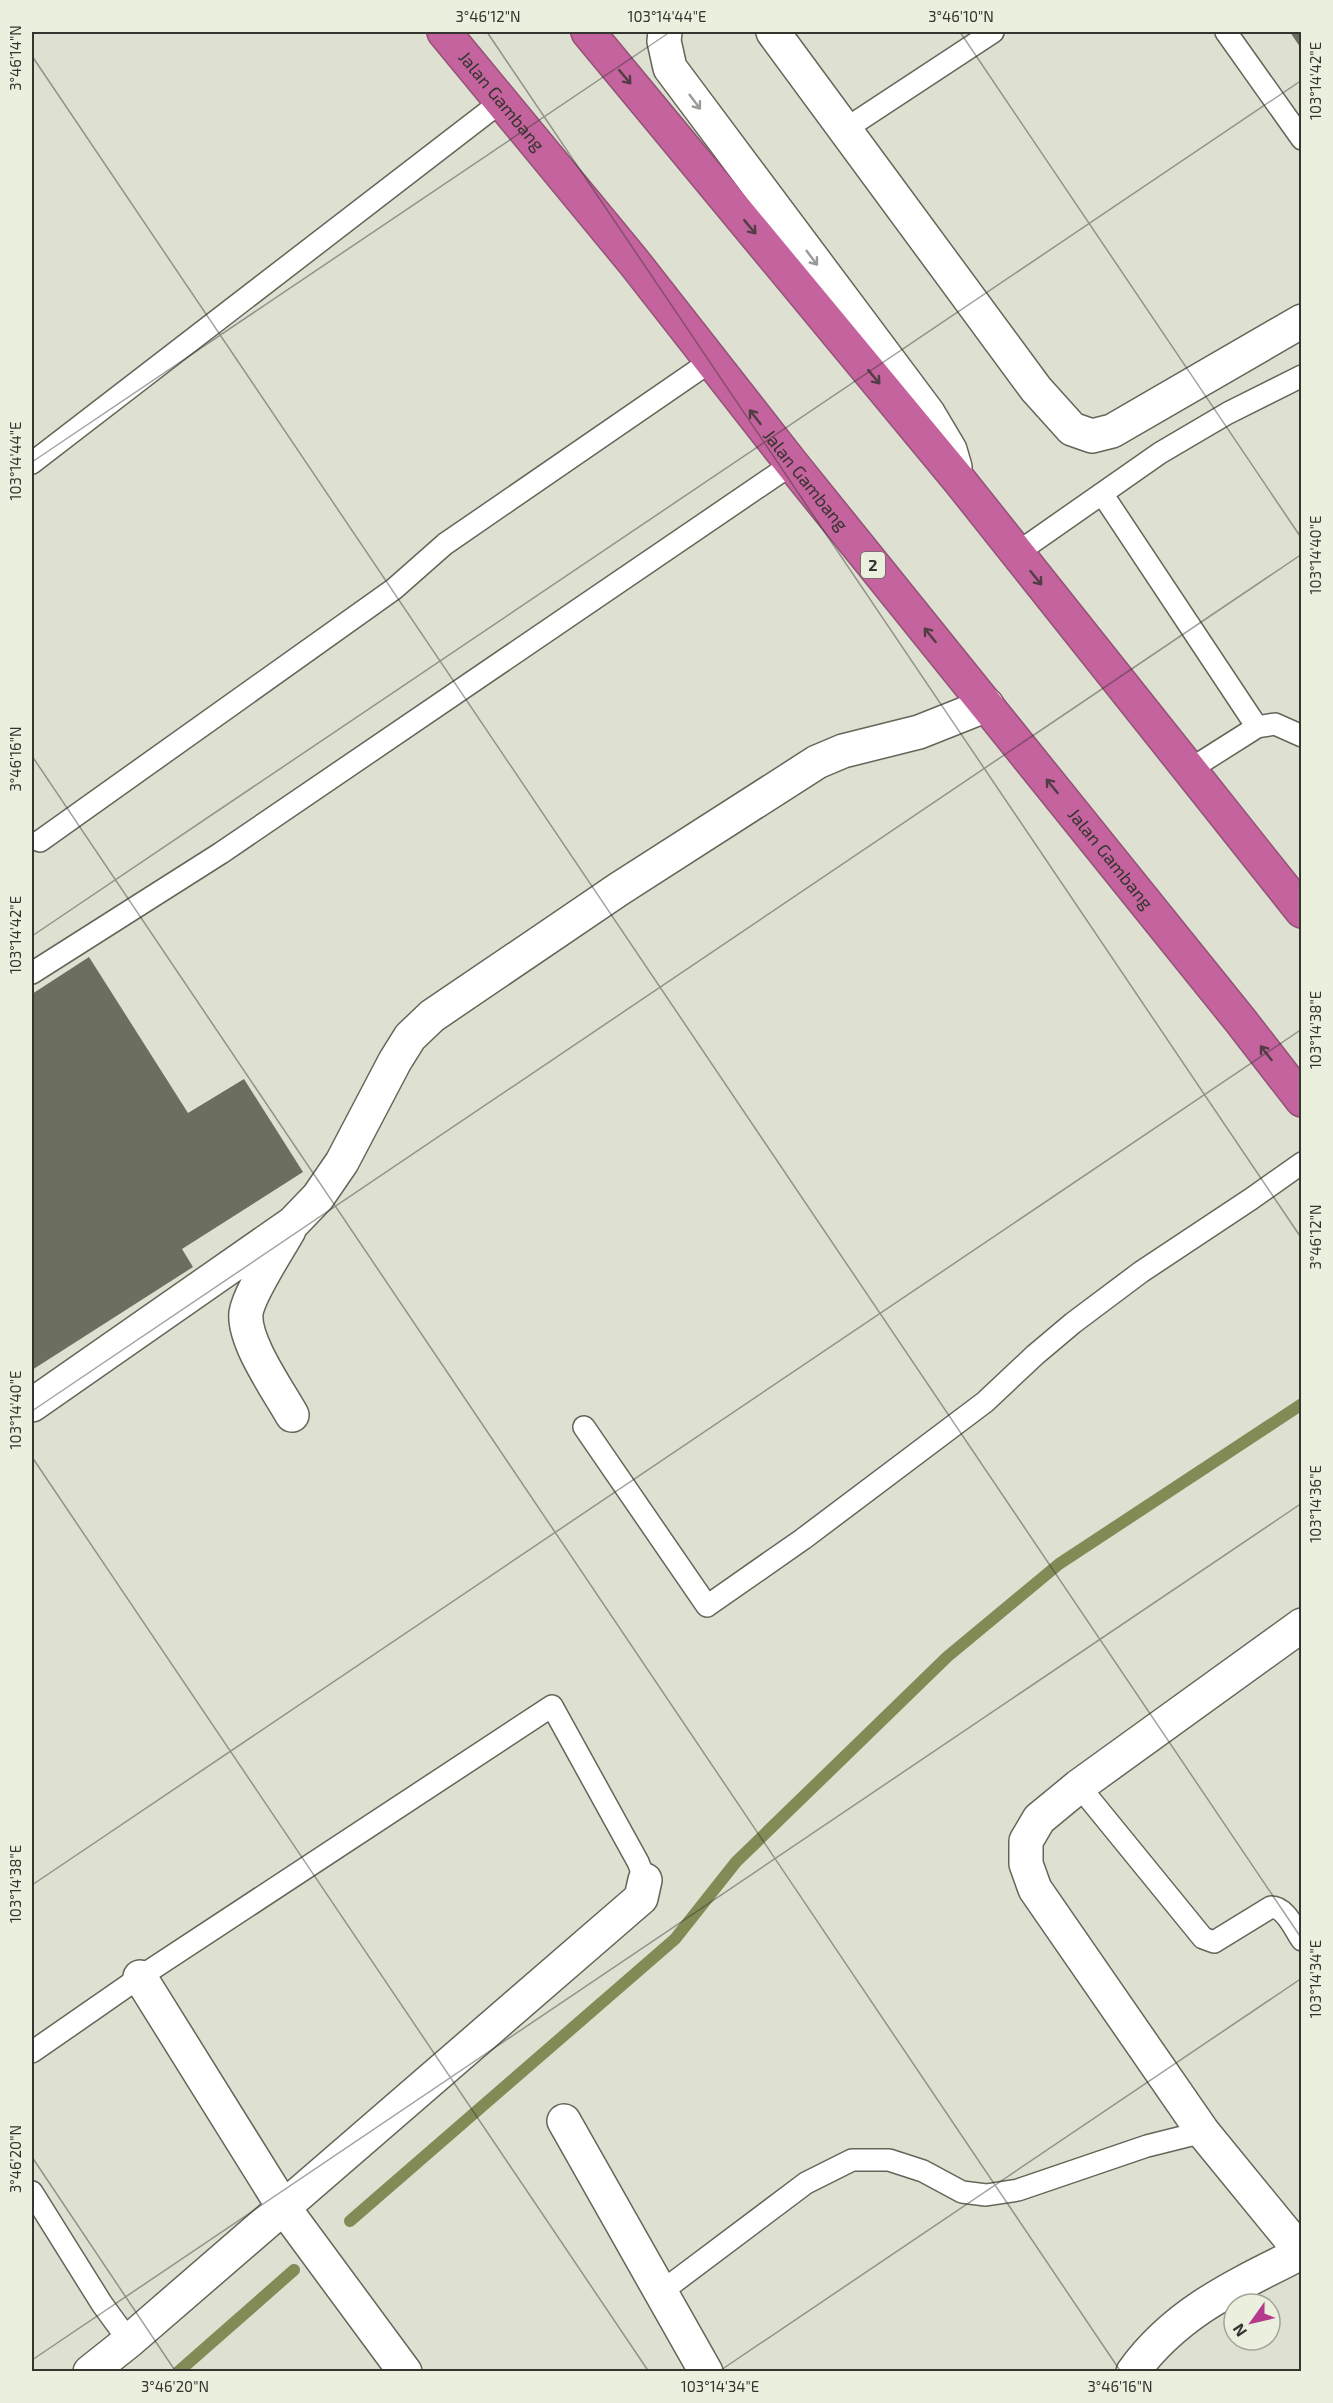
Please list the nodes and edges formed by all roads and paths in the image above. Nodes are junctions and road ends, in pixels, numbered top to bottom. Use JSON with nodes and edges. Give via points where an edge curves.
{"nodes":[{"id":1,"x":444,"y":32,"type":"edge"},
{"id":2,"x":588,"y":32,"type":"edge"},
{"id":3,"x":665,"y":32,"type":"edge"},
{"id":4,"x":773,"y":32,"type":"edge"},
{"id":5,"x":993,"y":32,"type":"edge"},
{"id":6,"x":1226,"y":32,"type":"edge"},
{"id":7,"x":502,"y":102,"type":"junction"},
{"id":8,"x":844,"y":130,"type":"junction"},
{"id":9,"x":1302,"y":139,"type":"edge"},
{"id":10,"x":1302,"y":321,"type":"edge"},
{"id":11,"x":711,"y":361,"type":"junction"},
{"id":12,"x":1302,"y":376,"type":"edge"},
{"id":13,"x":32,"y":464,"type":"edge"},
{"id":14,"x":792,"y":465,"type":"junction"},
{"id":15,"x":959,"y":480,"type":"junction"},
{"id":16,"x":1103,"y":495,"type":"junction"},
{"id":17,"x":1017,"y":553,"type":"junction"},
{"id":18,"x":987,"y":705,"type":"junction"},
{"id":19,"x":1257,"y":728,"type":"junction"},
{"id":20,"x":1302,"y":736,"type":"edge"},
{"id":21,"x":1189,"y":770,"type":"junction"},
{"id":22,"x":40,"y":841,"type":"dead end"},
{"id":23,"x":1300,"y":905,"type":"edge"},
{"id":24,"x":32,"y":973,"type":"edge"},
{"id":25,"x":1302,"y":1100,"type":"edge"},
{"id":26,"x":1302,"y":1163,"type":"edge"},
{"id":27,"x":293,"y":1223,"type":"junction"},
{"id":28,"x":32,"y":1405,"type":"edge"},
{"id":29,"x":292,"y":1415,"type":"dead end"},
{"id":30,"x":584,"y":1427,"type":"dead end"},
{"id":31,"x":1302,"y":1625,"type":"edge"},
{"id":32,"x":1080,"y":1786,"type":"junction"},
{"id":33,"x":645,"y":1880,"type":"joint"},
{"id":34,"x":1302,"y":1940,"type":"edge"},
{"id":35,"x":140,"y":1977,"type":"junction"},
{"id":36,"x":32,"y":2052,"type":"edge"},
{"id":37,"x":564,"y":2121,"type":"dead end"},
{"id":38,"x":1203,"y":2132,"type":"junction"},
{"id":39,"x":32,"y":2192,"type":"edge"},
{"id":40,"x":284,"y":2208,"type":"junction"},
{"id":41,"x":1301,"y":2253,"type":"edge"},
{"id":42,"x":661,"y":2292,"type":"junction"},
{"id":43,"x":129,"y":2341,"type":"junction"},
{"id":44,"x":90,"y":2372,"type":"edge"},
{"id":45,"x":405,"y":2372,"type":"edge"},
{"id":46,"x":706,"y":2372,"type":"edge"},
{"id":47,"x":1133,"y":2372,"type":"edge"}],
"edges":[{"from":1,"to":7,"type":"highway","name":"Jalan Gambang","number":"2"},
{"from":2,"to":15,"type":"highway","one_way":true},
{"from":3,"to":15,"type":"street","one_way":true,"via":[[670,68],[928,413],[950,450]]},
{"from":4,"to":8,"type":"street"},
{"from":5,"to":8,"type":"lane"},
{"from":6,"to":9,"type":"lane"},
{"from":7,"to":11,"type":"highway","name":"Jalan Gambang","number":"2"},
{"from":7,"to":13,"type":"lane"},
{"from":8,"to":10,"type":"street","via":[[1036,389],[1072,429],[1092,436],[1112,431]]},
{"from":14,"to":11,"type":"highway","name":"Jalan Gambang","number":"2","one_way":true},
{"from":11,"to":22,"type":"lane","via":[[444,544],[394,589]]},
{"from":12,"to":16,"type":"lane","via":[[1160,453]]},
{"from":18,"to":14,"type":"highway","name":"Jalan Gambang","number":"2","one_way":true},
{"from":14,"to":24,"type":"lane","via":[[221,853]]},
{"from":15,"to":17,"type":"highway"},
{"from":16,"to":17,"type":"lane"},
{"from":16,"to":19,"type":"lane"},
{"from":17,"to":21,"type":"highway","one_way":true},
{"from":25,"to":18,"type":"highway","name":"Jalan Gambang","number":"2","one_way":true},
{"from":18,"to":27,"type":"street","via":[[919,732],[843,751],[817,762],[619,889],[432,1016],[410,1037],[394,1061],[342,1162],[318,1197]]},
{"from":19,"to":20,"type":"lane","via":[[1275,724]]},
{"from":19,"to":21,"type":"lane"},
{"from":21,"to":23,"type":"highway"},
{"from":26,"to":30,"type":"lane","via":[[1141,1272],[1073,1323],[985,1402],[707,1606]]},
{"from":27,"to":28,"type":"street"},
{"from":27,"to":29,"type":"street","via":[[246,1313],[247,1330],[256,1350]]},
{"from":31,"to":32,"type":"street"},
{"from":32,"to":34,"type":"lane","via":[[1203,1938],[1214,1942],[1276,1907]]},
{"from":32,"to":38,"type":"street","via":[[1039,1819],[1026,1841],[1026,1864],[1035,1889]]},
{"from":33,"to":35,"type":"lane","via":[[552,1706]]},
{"from":33,"to":40,"type":"street","via":[[641,1898]]},
{"from":35,"to":36,"type":"lane"},
{"from":35,"to":40,"type":"street"},
{"from":37,"to":42,"type":"street"},
{"from":38,"to":41,"type":"street"},
{"from":38,"to":42,"type":"lane","via":[[1147,2146],[1017,2190],[986,2195],[962,2192],[923,2171],[889,2160],[852,2160],[806,2183]]},
{"from":39,"to":43,"type":"lane"},
{"from":40,"to":43,"type":"street"},
{"from":40,"to":45,"type":"street"},
{"from":41,"to":47,"type":"street","via":[[1226,2290],[1183,2319],[1150,2348]]},
{"from":42,"to":46,"type":"street"},
{"from":43,"to":44,"type":"street"}]}
